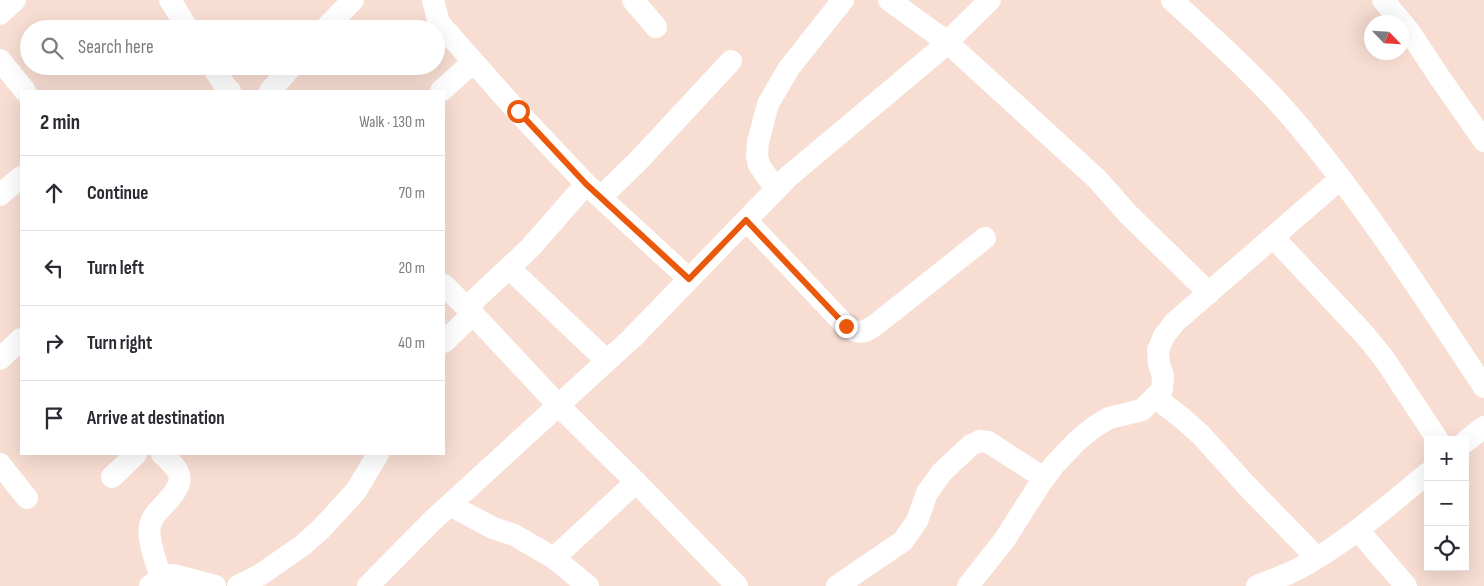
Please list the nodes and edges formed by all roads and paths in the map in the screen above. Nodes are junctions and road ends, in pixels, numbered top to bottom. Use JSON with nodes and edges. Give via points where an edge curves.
{"nodes":[{"id":1,"x":170,"y":0,"type":"edge"},
{"id":2,"x":353,"y":0,"type":"edge"},
{"id":3,"x":433,"y":0,"type":"edge"},
{"id":4,"x":633,"y":0,"type":"edge"},
{"id":5,"x":842,"y":0,"type":"edge"},
{"id":6,"x":889,"y":0,"type":"edge"},
{"id":7,"x":990,"y":0,"type":"edge"},
{"id":8,"x":1172,"y":0,"type":"edge"},
{"id":9,"x":1383,"y":0,"type":"edge"},
{"id":10,"x":182,"y":20,"type":"edge"},
{"id":11,"x":334,"y":20,"type":"edge"},
{"id":12,"x":438,"y":20,"type":"edge"},
{"id":13,"x":656,"y":27,"type":"dead end"},
{"id":14,"x":445,"y":30,"type":"edge"},
{"id":15,"x":947,"y":42,"type":"junction"},
{"id":16,"x":0,"y":60,"type":"edge"},
{"id":17,"x":731,"y":61,"type":"dead end"},
{"id":18,"x":473,"y":62,"type":"junction"},
{"id":19,"x":218,"y":75,"type":"edge"},
{"id":20,"x":284,"y":75,"type":"edge"},
{"id":21,"x":24,"y":90,"type":"edge"},
{"id":22,"x":229,"y":90,"type":"edge"},
{"id":23,"x":271,"y":90,"type":"edge"},
{"id":24,"x":442,"y":90,"type":"edge"},
{"id":25,"x":1484,"y":141,"type":"edge"},
{"id":26,"x":20,"y":178,"type":"edge"},
{"id":27,"x":1340,"y":179,"type":"junction"},
{"id":28,"x":776,"y":189,"type":"junction"},
{"id":29,"x":594,"y":191,"type":"junction"},
{"id":30,"x":0,"y":195,"type":"edge"},
{"id":31,"x":746,"y":220,"type":"junction"},
{"id":32,"x":1273,"y":237,"type":"junction"},
{"id":33,"x":985,"y":238,"type":"dead end"},
{"id":34,"x":509,"y":268,"type":"junction"},
{"id":35,"x":689,"y":279,"type":"junction"},
{"id":36,"x":445,"y":286,"type":"edge"},
{"id":37,"x":1208,"y":293,"type":"junction"},
{"id":38,"x":470,"y":310,"type":"junction"},
{"id":39,"x":445,"y":340,"type":"edge"},
{"id":40,"x":607,"y":361,"type":"junction"},
{"id":41,"x":1484,"y":387,"type":"edge"},
{"id":42,"x":1156,"y":398,"type":"junction"},
{"id":43,"x":558,"y":405,"type":"junction"},
{"id":44,"x":1484,"y":426,"type":"edge"},
{"id":45,"x":1435,"y":436,"type":"edge"},
{"id":46,"x":1469,"y":439,"type":"edge"},
{"id":47,"x":135,"y":455,"type":"edge"},
{"id":48,"x":163,"y":455,"type":"edge"},
{"id":49,"x":377,"y":455,"type":"edge"},
{"id":50,"x":0,"y":464,"type":"edge"},
{"id":51,"x":1424,"y":475,"type":"edge"},
{"id":52,"x":112,"y":477,"type":"dead end"},
{"id":53,"x":1044,"y":478,"type":"junction"},
{"id":54,"x":636,"y":482,"type":"junction"},
{"id":55,"x":27,"y":498,"type":"dead end"},
{"id":56,"x":450,"y":505,"type":"junction"},
{"id":57,"x":1358,"y":530,"type":"junction"},
{"id":58,"x":554,"y":558,"type":"junction"},
{"id":59,"x":1316,"y":558,"type":"junction"},
{"id":60,"x":156,"y":582,"type":"edge"},
{"id":61,"x":580,"y":584,"type":"edge"},
{"id":62,"x":215,"y":586,"type":"edge"},
{"id":63,"x":238,"y":586,"type":"edge"},
{"id":64,"x":368,"y":586,"type":"edge"},
{"id":65,"x":738,"y":586,"type":"edge"},
{"id":66,"x":837,"y":586,"type":"edge"},
{"id":67,"x":968,"y":586,"type":"edge"},
{"id":68,"x":1257,"y":586,"type":"edge"},
{"id":69,"x":1406,"y":586,"type":"edge"}],
"edges":[{"from":1,"to":10,"type":"street"},
{"from":2,"to":11,"type":"street"},
{"from":3,"to":12,"type":"street"},
{"from":4,"to":13,"type":"street"},
{"from":5,"to":28,"type":"street","via":[[790,68],[768,104],[756,156]]},
{"from":6,"to":15,"type":"street"},
{"from":7,"to":15,"type":"street"},
{"from":8,"to":27,"type":"street","via":[[1261,85],[1303,131]]},
{"from":9,"to":25,"type":"street","via":[[1409,31]]},
{"from":14,"to":18,"type":"street"},
{"from":15,"to":28,"type":"street"},
{"from":15,"to":37,"type":"street","via":[[1097,180]]},
{"from":16,"to":21,"type":"street"},
{"from":17,"to":29,"type":"street","via":[[640,160]]},
{"from":18,"to":24,"type":"street"},
{"from":18,"to":29,"type":"street"},
{"from":19,"to":22,"type":"street"},
{"from":20,"to":23,"type":"street"},
{"from":26,"to":30,"type":"street"},
{"from":27,"to":32,"type":"street"},
{"from":27,"to":41,"type":"street","via":[[1377,227]]},
{"from":28,"to":31,"type":"street"},
{"from":29,"to":34,"type":"street"},
{"from":29,"to":35,"type":"street"},
{"from":31,"to":33,"type":"street","via":[[846,326],[860,333],[884,319]]},
{"from":31,"to":35,"type":"street"},
{"from":32,"to":37,"type":"street"},
{"from":32,"to":45,"type":"street","via":[[1365,335]]},
{"from":34,"to":38,"type":"street"},
{"from":34,"to":40,"type":"street"},
{"from":35,"to":40,"type":"street"},
{"from":36,"to":38,"type":"street"},
{"from":37,"to":42,"type":"street","via":[[1164,336],[1158,350],[1162,390]]},
{"from":38,"to":39,"type":"street"},
{"from":38,"to":43,"type":"street"},
{"from":40,"to":43,"type":"street"},
{"from":42,"to":53,"type":"street","via":[[1142,410],[1108,418],[1094,427]]},
{"from":42,"to":59,"type":"street","via":[[1201,435]]},
{"from":43,"to":54,"type":"street"},
{"from":43,"to":56,"type":"street"},
{"from":44,"to":46,"type":"street"},
{"from":47,"to":52,"type":"street"},
{"from":48,"to":60,"type":"street","via":[[177,469],[180,484],[150,522]]},
{"from":49,"to":63,"type":"street","via":[[356,491],[321,529],[260,575]]},
{"from":50,"to":55,"type":"street"},
{"from":51,"to":57,"type":"street"},
{"from":53,"to":66,"type":"street","via":[[988,442],[971,445],[942,472],[927,493],[918,521],[903,541]]},
{"from":53,"to":67,"type":"street","via":[[1005,539]]},
{"from":54,"to":58,"type":"street"},
{"from":54,"to":65,"type":"street"},
{"from":56,"to":58,"type":"street"},
{"from":56,"to":64,"type":"street"},
{"from":57,"to":59,"type":"street"},
{"from":57,"to":69,"type":"street"},
{"from":58,"to":61,"type":"street"},
{"from":59,"to":68,"type":"street"},
{"from":60,"to":62,"type":"street","via":[[173,576]]}]}
